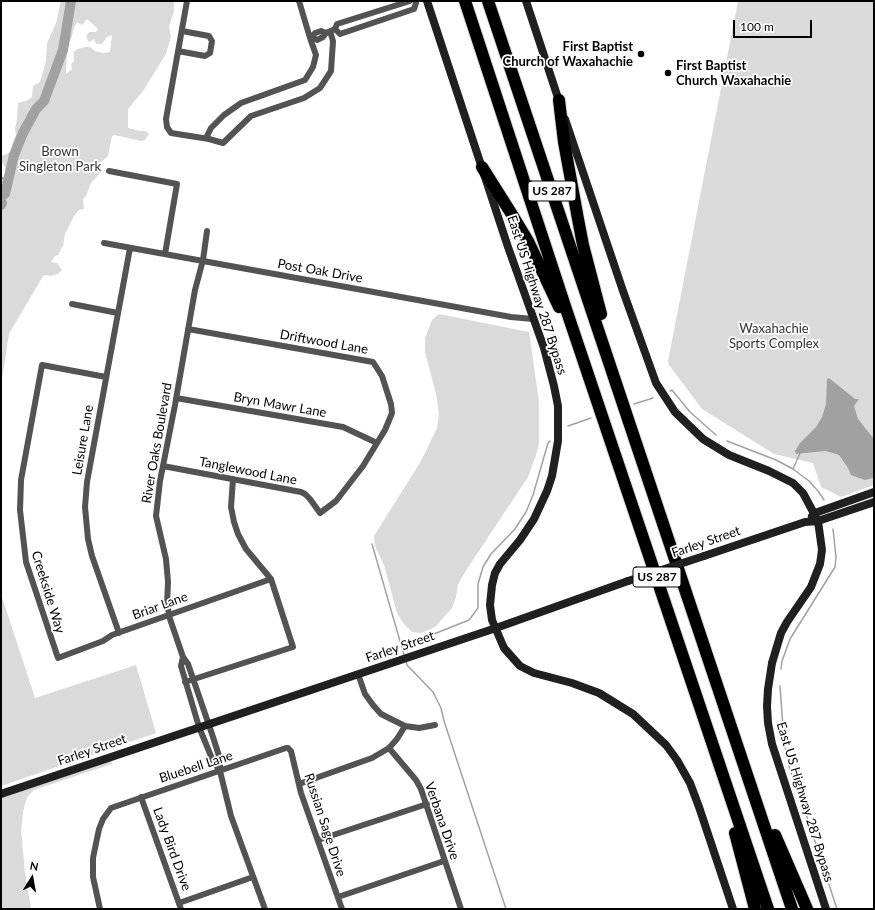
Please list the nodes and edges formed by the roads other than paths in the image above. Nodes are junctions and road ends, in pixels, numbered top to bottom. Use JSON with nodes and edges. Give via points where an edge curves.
{"nodes":[{"id":1,"x":187,"y":1,"type":"edge"},
{"id":2,"x":299,"y":1,"type":"edge"},
{"id":3,"x":426,"y":1,"type":"edge"},
{"id":4,"x":465,"y":1,"type":"edge"},
{"id":5,"x":488,"y":1,"type":"edge"},
{"id":6,"x":526,"y":1,"type":"edge"},
{"id":7,"x":413,"y":2,"type":"edge"},
{"id":8,"x":182,"y":31,"type":"junction"},
{"id":9,"x":331,"y":31,"type":"junction"},
{"id":10,"x":311,"y":38,"type":"junction"},
{"id":11,"x":178,"y":51,"type":"junction"},
{"id":12,"x":559,"y":100,"type":"junction"},
{"id":13,"x":206,"y":138,"type":"junction"},
{"id":14,"x":482,"y":167,"type":"junction"},
{"id":15,"x":109,"y":172,"type":"dead end"},
{"id":16,"x":207,"y":231,"type":"dead end"},
{"id":17,"x":104,"y":243,"type":"dead end"},
{"id":18,"x":130,"y":248,"type":"junction"},
{"id":19,"x":164,"y":254,"type":"junction"},
{"id":20,"x":203,"y":260,"type":"junction"},
{"id":21,"x":72,"y":304,"type":"dead end"},
{"id":22,"x":118,"y":313,"type":"junction"},
{"id":23,"x":533,"y":319,"type":"junction"},
{"id":24,"x":188,"y":329,"type":"junction"},
{"id":25,"x":584,"y":362,"type":"junction"},
{"id":26,"x":106,"y":377,"type":"junction"},
{"id":27,"x":615,"y":381,"type":"junction"},
{"id":28,"x":176,"y":398,"type":"junction"},
{"id":29,"x":377,"y":443,"type":"junction"},
{"id":30,"x":163,"y":466,"type":"junction"},
{"id":31,"x":233,"y":479,"type":"junction"},
{"id":32,"x":874,"y":492,"type":"edge"},
{"id":33,"x":874,"y":502,"type":"edge"},
{"id":34,"x":320,"y":513,"type":"joint"},
{"id":35,"x":815,"y":513,"type":"junction"},
{"id":36,"x":805,"y":522,"type":"junction"},
{"id":37,"x":818,"y":522,"type":"junction"},
{"id":38,"x":271,"y":579,"type":"junction"},
{"id":39,"x":169,"y":615,"type":"junction"},
{"id":40,"x":496,"y":628,"type":"junction"},
{"id":41,"x":119,"y":633,"type":"junction"},
{"id":42,"x":183,"y":657,"type":"junction"},
{"id":43,"x":58,"y":658,"type":"joint"},
{"id":44,"x":358,"y":674,"type":"junction"},
{"id":45,"x":194,"y":680,"type":"junction"},
{"id":46,"x":185,"y":682,"type":"junction"},
{"id":47,"x":204,"y":725,"type":"junction"},
{"id":48,"x":435,"y":725,"type":"dead end"},
{"id":49,"x":405,"y":726,"type":"junction"},
{"id":50,"x":731,"y":727,"type":"junction"},
{"id":51,"x":288,"y":748,"type":"joint"},
{"id":52,"x":389,"y":748,"type":"junction"},
{"id":53,"x":220,"y":771,"type":"junction"},
{"id":54,"x":299,"y":784,"type":"junction"},
{"id":55,"x":729,"y":792,"type":"junction"},
{"id":56,"x":1,"y":794,"type":"edge"},
{"id":57,"x":141,"y":797,"type":"junction"},
{"id":58,"x":427,"y":804,"type":"junction"},
{"id":59,"x":318,"y":840,"type":"junction"},
{"id":60,"x":444,"y":861,"type":"junction"},
{"id":61,"x":253,"y":877,"type":"junction"},
{"id":62,"x":338,"y":897,"type":"junction"},
{"id":63,"x":180,"y":906,"type":"edge"},
{"id":64,"x":100,"y":909,"type":"edge"},
{"id":65,"x":265,"y":909,"type":"edge"},
{"id":66,"x":342,"y":909,"type":"edge"},
{"id":67,"x":461,"y":909,"type":"edge"},
{"id":68,"x":733,"y":909,"type":"edge"},
{"id":69,"x":755,"y":909,"type":"edge"},
{"id":70,"x":768,"y":909,"type":"edge"},
{"id":71,"x":792,"y":909,"type":"edge"},
{"id":72,"x":808,"y":909,"type":"edge"},
{"id":73,"x":826,"y":909,"type":"edge"}],
"edges":[{"from":1,"to":8,"type":"street"},
{"from":2,"to":10,"type":"street"},
{"from":3,"to":7,"type":"street"},
{"from":3,"to":14,"type":"main road","name":"East US Highway 287 Bypass"},
{"from":4,"to":25,"type":"highway","number":"US 287"},
{"from":5,"to":27,"type":"highway","number":"US 287"},
{"from":6,"to":12,"type":"main road","name":"East US Highway 287 Bypass"},
{"from":7,"to":9,"type":"street","via":[[337,24]]},
{"from":7,"to":9,"type":"street","via":[[414,9],[340,34]]},
{"from":8,"to":11,"type":"street"},
{"from":8,"to":11,"type":"street","via":[[208,36],[212,41],[210,53],[205,56]]},
{"from":9,"to":10,"type":"street","via":[[323,38]]},
{"from":9,"to":13,"type":"street","via":[[331,71],[320,88],[304,98],[251,116],[223,144]]},
{"from":10,"to":13,"type":"street","via":[[316,55],[313,67],[305,80],[241,103],[224,115],[211,128]]},
{"from":11,"to":13,"type":"street","via":[[166,119],[167,127],[171,133]]},
{"from":12,"to":27,"type":"highway","via":[[583,245],[615,366]]},
{"from":12,"to":35,"type":"main road","name":"East US Highway 287 Bypass","via":[[656,383],[675,412],[703,439],[729,455],[793,483],[803,493]]},
{"from":14,"to":23,"type":"main road","name":"East US Highway 287 Bypass"},
{"from":14,"to":25,"type":"highway","via":[[528,241]]},
{"from":15,"to":19,"type":"street","via":[[177,184]]},
{"from":16,"to":20,"type":"street","name":"River Oaks Boulevard"},
{"from":17,"to":18,"type":"street","name":"Post Oak Drive"},
{"from":18,"to":19,"type":"street","name":"Post Oak Drive"},
{"from":18,"to":22,"type":"street","name":"Leisure Lane"},
{"from":19,"to":20,"type":"street","name":"Post Oak Drive"},
{"from":20,"to":23,"type":"street","name":"Post Oak Drive","via":[[510,317]]},
{"from":20,"to":24,"type":"street","name":"River Oaks Boulevard"},
{"from":21,"to":22,"type":"street"},
{"from":22,"to":26,"type":"street","name":"Leisure Lane"},
{"from":23,"to":40,"type":"main road","name":"East US Highway 287 Bypass","via":[[554,386],[558,406],[558,441],[547,492],[534,519],[495,573],[490,605]]},
{"from":24,"to":28,"type":"street","name":"River Oaks Boulevard"},
{"from":24,"to":29,"type":"street","name":"Driftwood Lane","via":[[373,362],[382,376],[392,409],[388,425]]},
{"from":25,"to":55,"type":"highway","number":"US 287"},
{"from":26,"to":41,"type":"street","name":"Leisure Lane","via":[[87,482],[85,507],[92,556]]},
{"from":26,"to":43,"type":"street","name":"Creekside Way","via":[[42,365],[21,480],[20,510],[26,562]]},
{"from":27,"to":50,"type":"highway","number":"US 287"},
{"from":28,"to":29,"type":"street","name":"Bryn Mawr Lane","via":[[343,427]]},
{"from":28,"to":30,"type":"street","name":"River Oaks Boulevard"},
{"from":29,"to":34,"type":"street","name":"Driftwood Lane","via":[[336,501]]},
{"from":30,"to":31,"type":"street","name":"Tanglewood Lane"},
{"from":30,"to":39,"type":"street","name":"River Oaks Boulevard","via":[[156,516],[166,559]]},
{"from":31,"to":34,"type":"street","name":"Tanglewood Lane","via":[[301,492]]},
{"from":31,"to":38,"type":"street","via":[[231,507],[238,534],[246,549]]},
{"from":32,"to":35,"type":"main road"},
{"from":33,"to":37,"type":"main road"},
{"from":35,"to":36,"type":"main road"},
{"from":35,"to":37,"type":"main road","name":"East US Highway 287 Bypass"},
{"from":36,"to":37,"type":"main road"},
{"from":36,"to":40,"type":"main road","name":"Farley Street","bridge":true},
{"from":37,"to":73,"type":"main road","name":"East US Highway 287 Bypass","via":[[822,550],[820,564],[811,587],[781,633],[772,663],[767,706],[772,744]]},
{"from":38,"to":39,"type":"street","name":"Briar Lane"},
{"from":38,"to":45,"type":"street","via":[[292,647]]},
{"from":39,"to":41,"type":"street","name":"Briar Lane"},
{"from":39,"to":42,"type":"street","name":"River Oaks Boulevard"},
{"from":40,"to":44,"type":"main road","name":"Farley Street"},
{"from":40,"to":68,"type":"main road","name":"East US Highway 287 Bypass","via":[[504,648],[520,666],[534,673],[599,693],[633,714],[666,745],[690,783]]},
{"from":41,"to":43,"type":"street","name":"Briar Lane"},
{"from":42,"to":45,"type":"street","name":"River Oaks Boulevard"},
{"from":42,"to":46,"type":"street","name":"River Oaks Boulevard","via":[[181,666]]},
{"from":44,"to":47,"type":"main road","name":"Farley Street"},
{"from":44,"to":49,"type":"street","via":[[365,694],[381,714]]},
{"from":45,"to":46,"type":"street"},
{"from":45,"to":47,"type":"street","name":"River Oaks Boulevard"},
{"from":46,"to":47,"type":"street","name":"River Oaks Boulevard"},
{"from":47,"to":53,"type":"street","name":"River Oaks Boulevard","via":[[213,761]]},
{"from":47,"to":56,"type":"main road","name":"Farley Street"},
{"from":48,"to":49,"type":"street","via":[[419,728]]},
{"from":49,"to":52,"type":"street"},
{"from":50,"to":71,"type":"highway","number":"US 287"},
{"from":50,"to":72,"type":"highway","via":[[738,736],[767,818]]},
{"from":51,"to":53,"type":"street","name":"Bluebell Lane"},
{"from":51,"to":54,"type":"street","name":"Russian Sage Drive"},
{"from":52,"to":54,"type":"street","via":[[372,758]]},
{"from":52,"to":58,"type":"street","name":"Verbana Drive","via":[[416,780]]},
{"from":53,"to":57,"type":"street","name":"Bluebell Lane"},
{"from":53,"to":61,"type":"street","name":"River Oaks Boulevard","via":[[231,816]]},
{"from":54,"to":59,"type":"street","name":"Russian Sage Drive"},
{"from":55,"to":69,"type":"highway","via":[[730,816]]},
{"from":55,"to":70,"type":"highway","number":"US 287"},
{"from":57,"to":63,"type":"street","name":"Lady Bird Drive"},
{"from":57,"to":64,"type":"street","name":"Bluebell Lane","via":[[111,808],[99,829],[93,858],[93,877]]},
{"from":58,"to":59,"type":"street"},
{"from":58,"to":60,"type":"street","name":"Verbana Drive"},
{"from":59,"to":62,"type":"street","name":"Russian Sage Drive"},
{"from":60,"to":62,"type":"street"},
{"from":60,"to":67,"type":"street","name":"Verbana Drive"},
{"from":61,"to":63,"type":"street"},
{"from":61,"to":65,"type":"street","name":"River Oaks Boulevard"},
{"from":62,"to":66,"type":"street","name":"Russian Sage Drive"}]}
